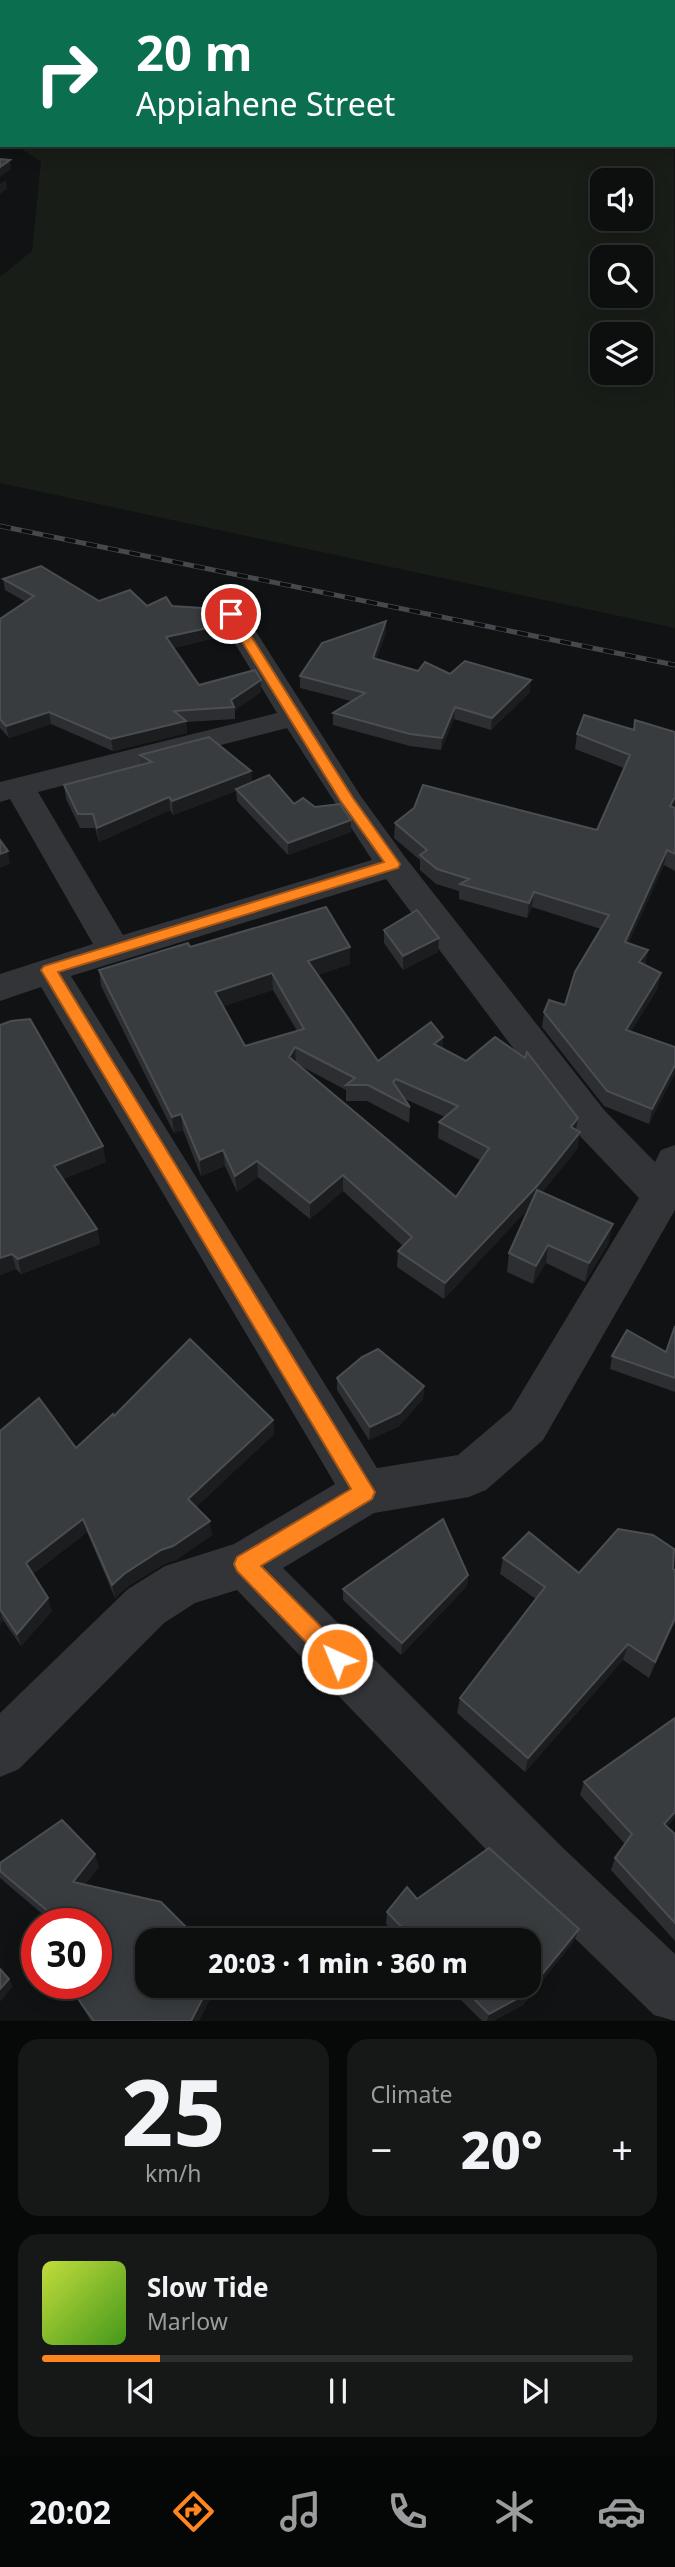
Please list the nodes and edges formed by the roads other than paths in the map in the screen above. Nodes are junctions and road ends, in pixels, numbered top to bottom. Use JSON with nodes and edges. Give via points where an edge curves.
{"nodes":[{"id":1,"x":231,"y":614,"type":"dead end"},
{"id":2,"x":296,"y":717,"type":"junction"},
{"id":3,"x":10,"y":790,"type":"edge"},
{"id":4,"x":393,"y":864,"type":"junction"},
{"id":5,"x":114,"y":948,"type":"junction"},
{"id":6,"x":49,"y":970,"type":"junction"},
{"id":7,"x":0,"y":988,"type":"edge"},
{"id":8,"x":668,"y":1178,"type":"edge"},
{"id":9,"x":365,"y":1492,"type":"junction"},
{"id":10,"x":244,"y":1564,"type":"junction"},
{"id":11,"x":0,"y":1750,"type":"edge"},
{"id":12,"x":675,"y":1994,"type":"edge"}],
"edges":[{"from":1,"to":2,"type":"street"},
{"from":2,"to":3,"type":"street"},
{"from":2,"to":4,"type":"street"},
{"from":3,"to":5,"type":"street"},
{"from":4,"to":5,"type":"street"},
{"from":4,"to":8,"type":"street","via":[[591,1122]]},
{"from":5,"to":6,"type":"street"},
{"from":6,"to":7,"type":"street"},
{"from":6,"to":9,"type":"street"},
{"from":8,"to":9,"type":"street","via":[[527,1425],[468,1475]]},
{"from":9,"to":10,"type":"street"},
{"from":10,"to":11,"type":"street","via":[[182,1583],[146,1606]]},
{"from":10,"to":12,"type":"street","via":[[542,1867]]}]}
